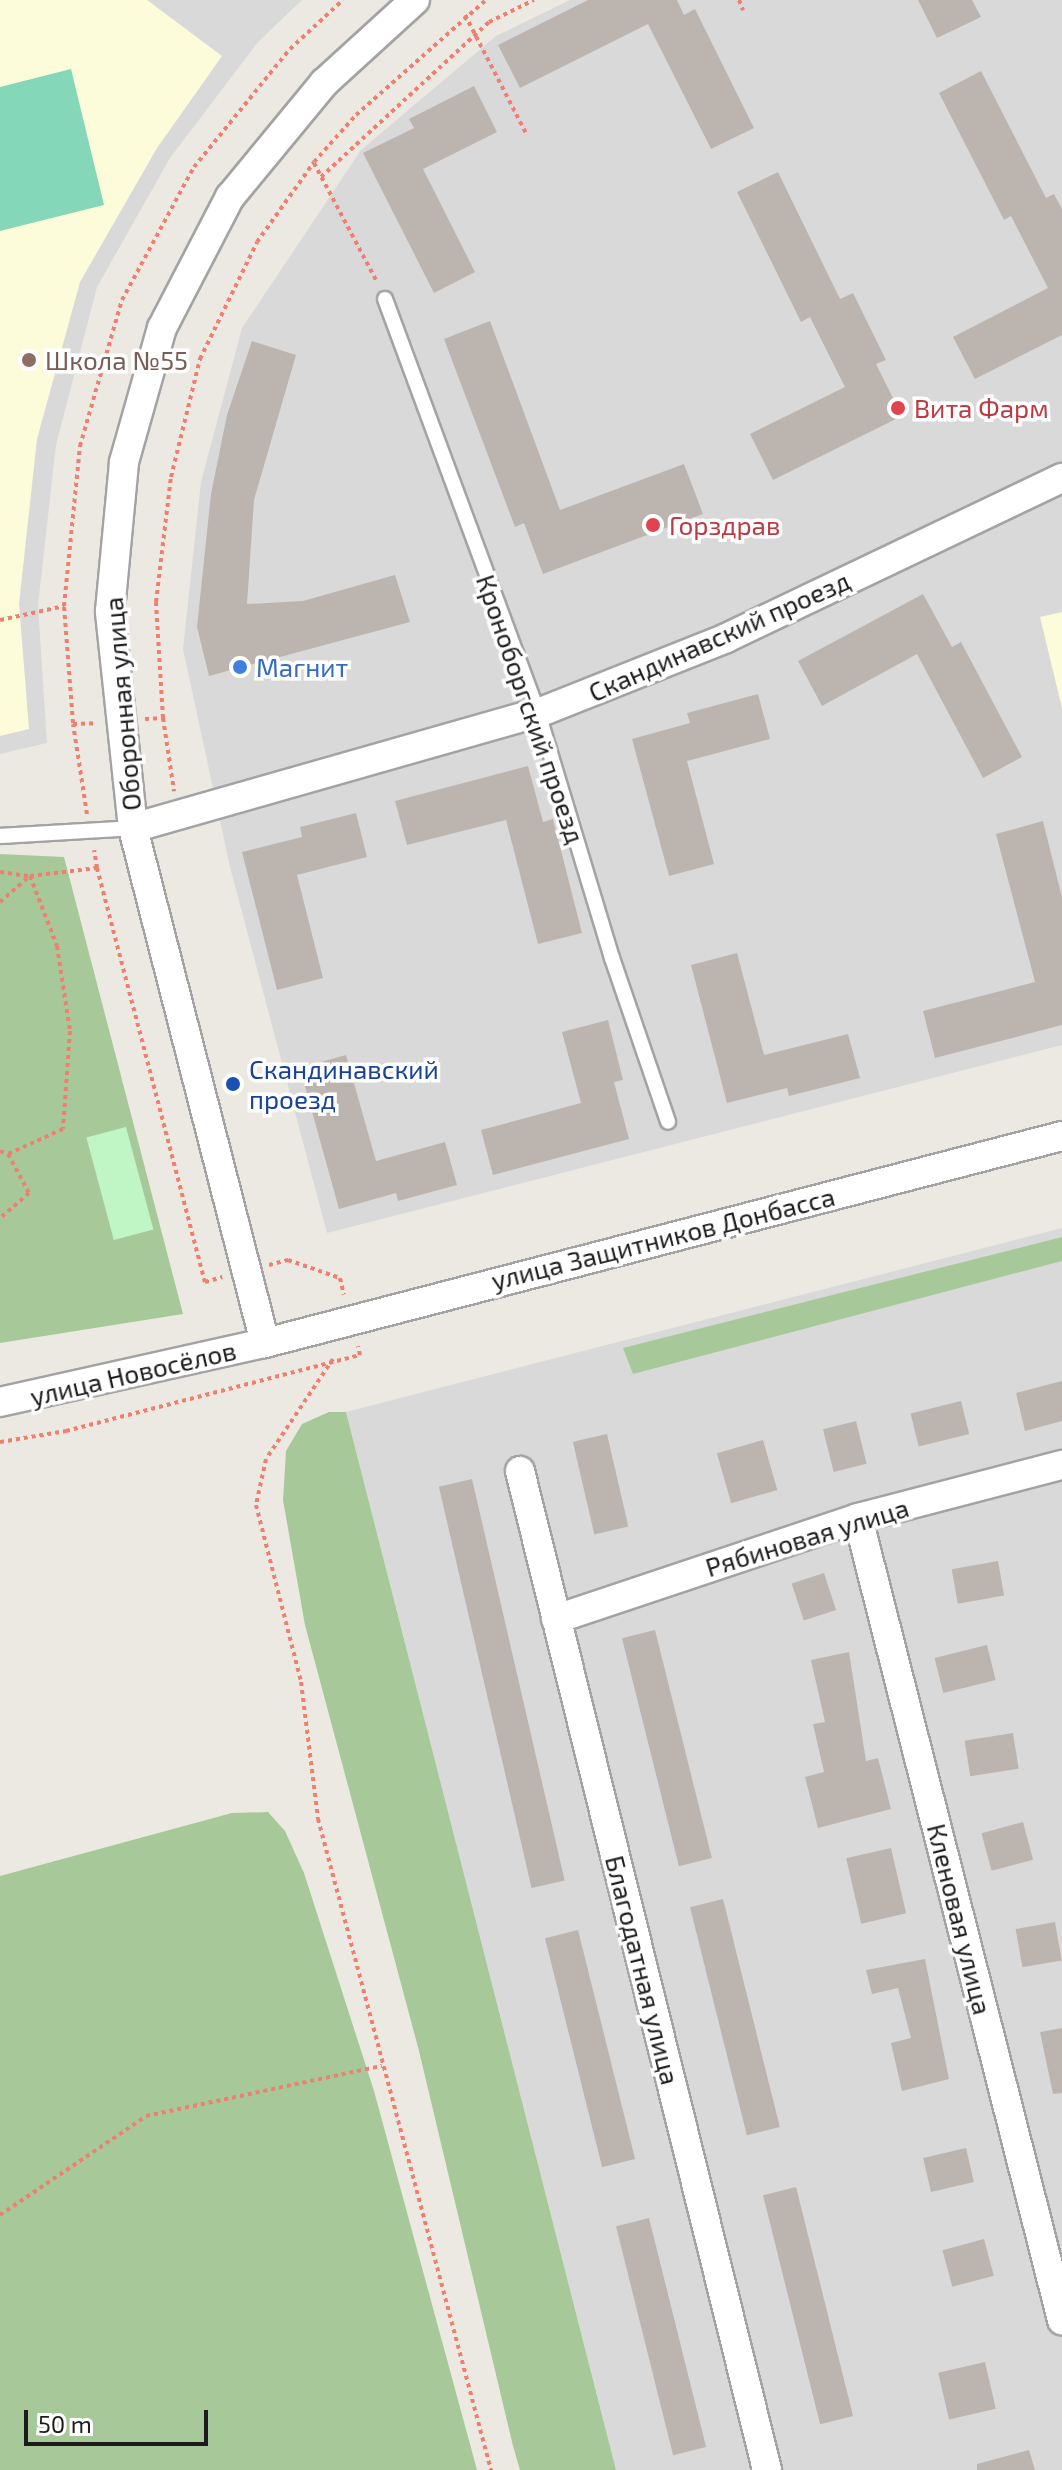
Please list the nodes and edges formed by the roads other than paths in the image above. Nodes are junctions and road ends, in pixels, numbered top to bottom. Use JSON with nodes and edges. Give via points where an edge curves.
{"nodes":[{"id":1,"x":415,"y":0,"type":"edge"},
{"id":2,"x":385,"y":299,"type":"road end"},
{"id":3,"x":1062,"y":478,"type":"edge"},
{"id":4,"x":538,"y":713,"type":"junction"},
{"id":5,"x":133,"y":828,"type":"junction"},
{"id":6,"x":0,"y":836,"type":"edge"},
{"id":7,"x":668,"y":1122,"type":"dead end"},
{"id":8,"x":1062,"y":1136,"type":"edge"},
{"id":9,"x":265,"y":1343,"type":"junction"},
{"id":10,"x":0,"y":1402,"type":"edge"},
{"id":11,"x":1062,"y":1465,"type":"edge"},
{"id":12,"x":520,"y":1471,"type":"dead end"},
{"id":13,"x":858,"y":1518,"type":"junction"},
{"id":14,"x":556,"y":1619,"type":"junction"},
{"id":15,"x":1060,"y":2302,"type":"edge"},
{"id":16,"x":767,"y":2470,"type":"edge"}],
"edges":[{"from":1,"to":5,"type":"street","name":"Оборонная улица","via":[[324,83],[230,197],[162,328],[124,462],[110,611]]},
{"from":2,"to":4,"type":"lane","name":"Кроноборгский проезд"},
{"from":3,"to":4,"type":"street","name":"Скандинавский проезд","via":[[726,638]]},
{"from":4,"to":5,"type":"street","name":"Скандинавский проезд"},
{"from":4,"to":7,"type":"lane","name":"Кроноборгский проезд"},
{"from":5,"to":6,"type":"lane"},
{"from":5,"to":9,"type":"street","name":"Оборонная улица"},
{"from":8,"to":9,"type":"street","name":"улица Защитников Донбасса"},
{"from":9,"to":10,"type":"street","name":"улица Новосёлов"},
{"from":11,"to":13,"type":"street","name":"Рябиновая улица"},
{"from":12,"to":14,"type":"street","name":"Благодатная улица"},
{"from":13,"to":14,"type":"street","name":"Рябиновая улица"},
{"from":13,"to":15,"type":"street","name":"Кленовая улица"},
{"from":14,"to":16,"type":"street","name":"Благодатная улица"}]}
